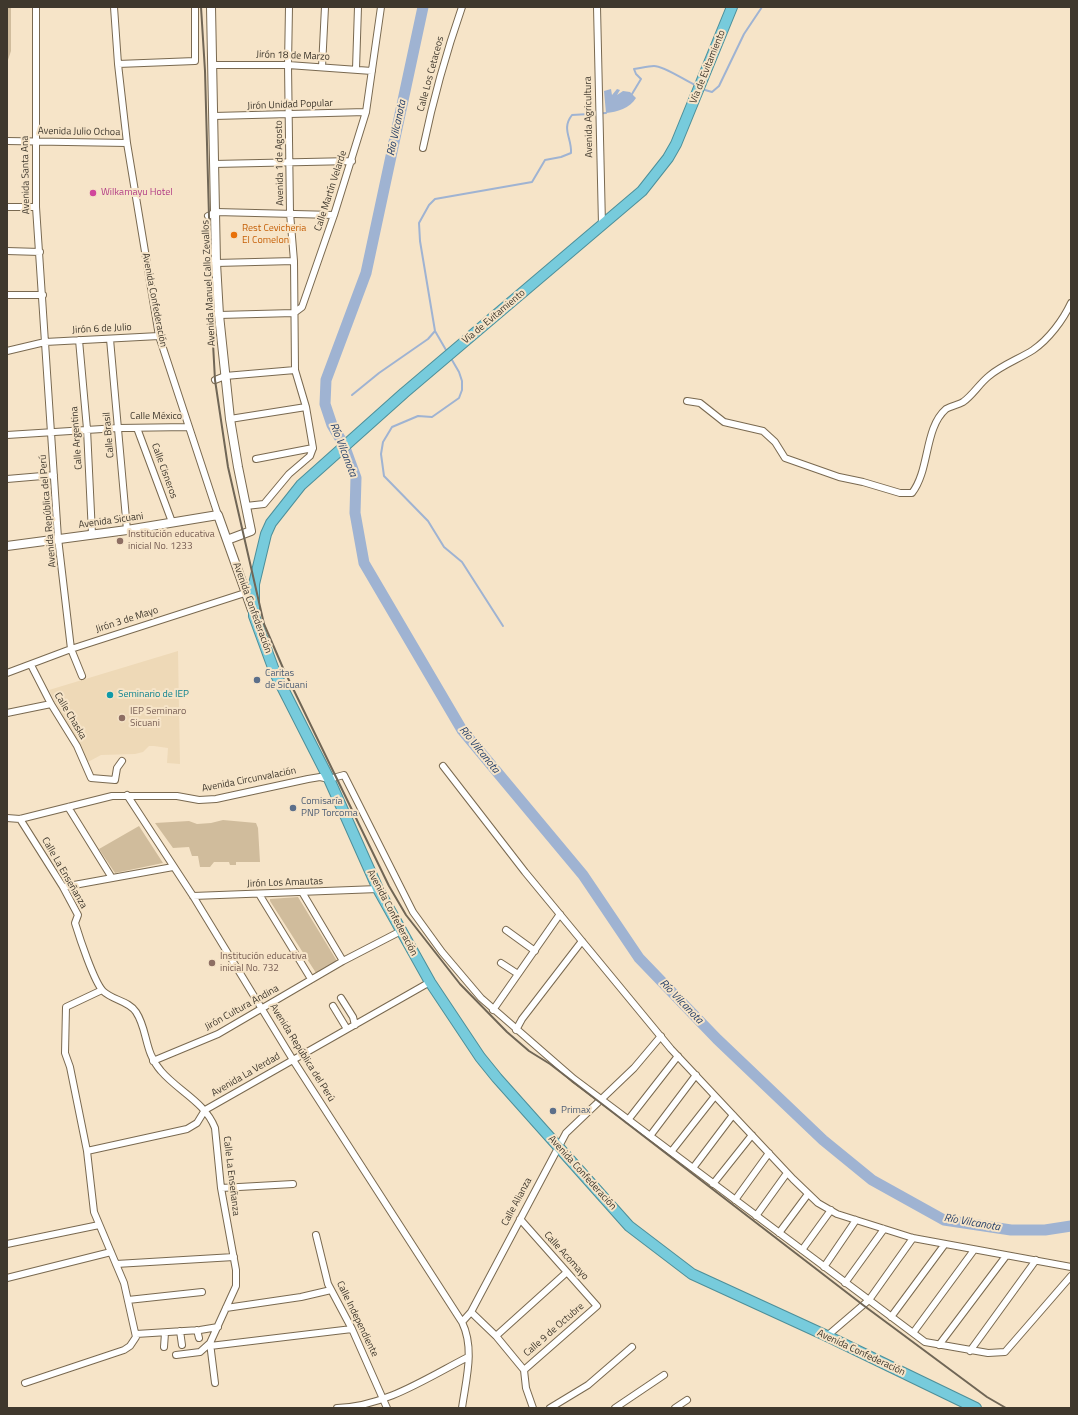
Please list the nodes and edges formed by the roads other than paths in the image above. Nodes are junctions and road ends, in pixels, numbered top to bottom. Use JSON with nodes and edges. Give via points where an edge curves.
{"nodes":[{"id":1,"x":36,"y":7,"type":"edge"},
{"id":2,"x":114,"y":7,"type":"edge"},
{"id":3,"x":195,"y":7,"type":"edge"},
{"id":4,"x":211,"y":7,"type":"edge"},
{"id":5,"x":289,"y":7,"type":"edge"},
{"id":6,"x":325,"y":7,"type":"edge"},
{"id":7,"x":358,"y":7,"type":"edge"},
{"id":8,"x":381,"y":7,"type":"edge"},
{"id":9,"x":462,"y":7,"type":"edge"},
{"id":10,"x":597,"y":7,"type":"edge"},
{"id":11,"x":732,"y":7,"type":"edge"},
{"id":12,"x":118,"y":64,"type":"junction"},
{"id":13,"x":212,"y":65,"type":"junction"},
{"id":14,"x":288,"y":65,"type":"junction"},
{"id":15,"x":322,"y":67,"type":"junction"},
{"id":16,"x":356,"y":69,"type":"junction"},
{"id":17,"x":372,"y":71,"type":"junction"},
{"id":18,"x":366,"y":112,"type":"junction"},
{"id":19,"x":289,"y":115,"type":"junction"},
{"id":20,"x":214,"y":116,"type":"junction"},
{"id":21,"x":7,"y":141,"type":"edge"},
{"id":22,"x":36,"y":141,"type":"junction"},
{"id":23,"x":127,"y":143,"type":"junction"},
{"id":24,"x":423,"y":148,"type":"dead end"},
{"id":25,"x":352,"y":160,"type":"junction"},
{"id":26,"x":290,"y":161,"type":"junction"},
{"id":27,"x":214,"y":164,"type":"junction"},
{"id":28,"x":7,"y":207,"type":"edge"},
{"id":29,"x":36,"y":207,"type":"junction"},
{"id":30,"x":212,"y":214,"type":"junction"},
{"id":31,"x":290,"y":214,"type":"junction"},
{"id":32,"x":334,"y":215,"type":"junction"},
{"id":33,"x":602,"y":226,"type":"junction"},
{"id":34,"x":7,"y":251,"type":"edge"},
{"id":35,"x":40,"y":252,"type":"junction"},
{"id":36,"x":294,"y":261,"type":"junction"},
{"id":37,"x":216,"y":262,"type":"junction"},
{"id":38,"x":43,"y":294,"type":"junction"},
{"id":39,"x":7,"y":295,"type":"edge"},
{"id":40,"x":1071,"y":303,"type":"edge"},
{"id":41,"x":294,"y":313,"type":"junction"},
{"id":42,"x":219,"y":315,"type":"junction"},
{"id":43,"x":159,"y":336,"type":"junction"},
{"id":44,"x":110,"y":338,"type":"junction"},
{"id":45,"x":78,"y":340,"type":"junction"},
{"id":46,"x":45,"y":342,"type":"junction"},
{"id":47,"x":7,"y":351,"type":"edge"},
{"id":48,"x":295,"y":370,"type":"junction"},
{"id":49,"x":225,"y":376,"type":"junction"},
{"id":50,"x":215,"y":380,"type":"dead end"},
{"id":51,"x":688,"y":401,"type":"dead end"},
{"id":52,"x":306,"y":407,"type":"junction"},
{"id":53,"x":230,"y":419,"type":"junction"},
{"id":54,"x":188,"y":427,"type":"junction"},
{"id":55,"x":118,"y":428,"type":"junction"},
{"id":56,"x":137,"y":428,"type":"junction"},
{"id":57,"x":87,"y":429,"type":"junction"},
{"id":58,"x":51,"y":431,"type":"junction"},
{"id":59,"x":7,"y":435,"type":"edge"},
{"id":60,"x":313,"y":448,"type":"junction"},
{"id":61,"x":256,"y":459,"type":"dead end"},
{"id":62,"x":54,"y":475,"type":"junction"},
{"id":63,"x":7,"y":479,"type":"edge"},
{"id":64,"x":246,"y":506,"type":"junction"},
{"id":65,"x":218,"y":515,"type":"junction"},
{"id":66,"x":172,"y":522,"type":"junction"},
{"id":67,"x":126,"y":530,"type":"junction"},
{"id":68,"x":251,"y":531,"type":"junction"},
{"id":69,"x":92,"y":534,"type":"junction"},
{"id":70,"x":266,"y":534,"type":"junction"},
{"id":71,"x":58,"y":538,"type":"junction"},
{"id":72,"x":227,"y":540,"type":"junction"},
{"id":73,"x":7,"y":546,"type":"edge"},
{"id":74,"x":250,"y":591,"type":"junction"},
{"id":75,"x":254,"y":616,"type":"joint"},
{"id":76,"x":71,"y":649,"type":"junction"},
{"id":77,"x":31,"y":665,"type":"junction"},
{"id":78,"x":7,"y":673,"type":"edge"},
{"id":79,"x":82,"y":676,"type":"dead end"},
{"id":80,"x":51,"y":704,"type":"junction"},
{"id":81,"x":7,"y":713,"type":"edge"},
{"id":82,"x":122,"y":761,"type":"dead end"},
{"id":83,"x":443,"y":766,"type":"dead end"},
{"id":84,"x":329,"y":779,"type":"junction"},
{"id":85,"x":127,"y":795,"type":"junction"},
{"id":86,"x":68,"y":807,"type":"junction"},
{"id":87,"x":7,"y":818,"type":"edge"},
{"id":88,"x":20,"y":819,"type":"junction"},
{"id":89,"x":173,"y":867,"type":"junction"},
{"id":90,"x":112,"y":878,"type":"junction"},
{"id":91,"x":63,"y":887,"type":"junction"},
{"id":92,"x":378,"y":889,"type":"junction"},
{"id":93,"x":302,"y":892,"type":"junction"},
{"id":94,"x":259,"y":894,"type":"junction"},
{"id":95,"x":193,"y":896,"type":"junction"},
{"id":96,"x":560,"y":914,"type":"junction"},
{"id":97,"x":506,"y":930,"type":"dead end"},
{"id":98,"x":401,"y":931,"type":"junction"},
{"id":99,"x":582,"y":940,"type":"junction"},
{"id":100,"x":535,"y":951,"type":"junction"},
{"id":101,"x":343,"y":961,"type":"junction"},
{"id":102,"x":501,"y":963,"type":"dead end"},
{"id":103,"x":518,"y":974,"type":"junction"},
{"id":104,"x":312,"y":980,"type":"junction"},
{"id":105,"x":430,"y":982,"type":"junction"},
{"id":106,"x":102,"y":990,"type":"junction"},
{"id":107,"x":341,"y":998,"type":"dead end"},
{"id":108,"x":333,"y":1006,"type":"dead end"},
{"id":109,"x":263,"y":1008,"type":"junction"},
{"id":110,"x":493,"y":1010,"type":"junction"},
{"id":111,"x":355,"y":1025,"type":"junction"},
{"id":112,"x":347,"y":1029,"type":"junction"},
{"id":113,"x":516,"y":1030,"type":"junction"},
{"id":114,"x":661,"y":1036,"type":"junction"},
{"id":115,"x":678,"y":1056,"type":"junction"},
{"id":116,"x":293,"y":1060,"type":"junction"},
{"id":117,"x":153,"y":1062,"type":"junction"},
{"id":118,"x":696,"y":1075,"type":"junction"},
{"id":119,"x":715,"y":1096,"type":"junction"},
{"id":120,"x":602,"y":1100,"type":"junction"},
{"id":121,"x":204,"y":1110,"type":"junction"},
{"id":122,"x":733,"y":1115,"type":"junction"},
{"id":123,"x":628,"y":1120,"type":"junction"},
{"id":124,"x":752,"y":1135,"type":"junction"},
{"id":125,"x":650,"y":1136,"type":"junction"},
{"id":126,"x":558,"y":1146,"type":"junction"},
{"id":127,"x":87,"y":1151,"type":"junction"},
{"id":128,"x":671,"y":1152,"type":"junction"},
{"id":129,"x":769,"y":1154,"type":"junction"},
{"id":130,"x":693,"y":1168,"type":"junction"},
{"id":131,"x":788,"y":1173,"type":"junction"},
{"id":132,"x":293,"y":1184,"type":"dead end"},
{"id":133,"x":713,"y":1184,"type":"junction"},
{"id":134,"x":222,"y":1188,"type":"junction"},
{"id":135,"x":808,"y":1194,"type":"junction"},
{"id":136,"x":735,"y":1200,"type":"junction"},
{"id":137,"x":831,"y":1210,"type":"junction"},
{"id":138,"x":756,"y":1216,"type":"junction"},
{"id":139,"x":520,"y":1219,"type":"junction"},
{"id":140,"x":856,"y":1220,"type":"junction"},
{"id":141,"x":99,"y":1225,"type":"junction"},
{"id":142,"x":884,"y":1229,"type":"junction"},
{"id":143,"x":779,"y":1233,"type":"junction"},
{"id":144,"x":316,"y":1235,"type":"dead end"},
{"id":145,"x":913,"y":1238,"type":"junction"},
{"id":146,"x":7,"y":1244,"type":"edge"},
{"id":147,"x":945,"y":1244,"type":"junction"},
{"id":148,"x":802,"y":1250,"type":"junction"},
{"id":149,"x":974,"y":1250,"type":"junction"},
{"id":150,"x":111,"y":1252,"type":"junction"},
{"id":151,"x":1006,"y":1256,"type":"junction"},
{"id":152,"x":234,"y":1257,"type":"junction"},
{"id":153,"x":1036,"y":1260,"type":"junction"},
{"id":154,"x":116,"y":1264,"type":"junction"},
{"id":155,"x":824,"y":1267,"type":"junction"},
{"id":156,"x":1071,"y":1267,"type":"edge"},
{"id":157,"x":567,"y":1272,"type":"junction"},
{"id":158,"x":1071,"y":1276,"type":"edge"},
{"id":159,"x":7,"y":1278,"type":"edge"},
{"id":160,"x":845,"y":1283,"type":"junction"},
{"id":161,"x":331,"y":1290,"type":"junction"},
{"id":162,"x":202,"y":1292,"type":"dead end"},
{"id":163,"x":128,"y":1300,"type":"junction"},
{"id":164,"x":868,"y":1300,"type":"junction"},
{"id":165,"x":597,"y":1306,"type":"joint"},
{"id":166,"x":226,"y":1308,"type":"junction"},
{"id":167,"x":471,"y":1312,"type":"junction"},
{"id":168,"x":891,"y":1317,"type":"junction"},
{"id":169,"x":462,"y":1322,"type":"junction"},
{"id":170,"x":218,"y":1327,"type":"junction"},
{"id":171,"x":352,"y":1329,"type":"junction"},
{"id":172,"x":197,"y":1330,"type":"junction"},
{"id":173,"x":180,"y":1331,"type":"junction"},
{"id":174,"x":165,"y":1333,"type":"junction"},
{"id":175,"x":913,"y":1333,"type":"junction"},
{"id":176,"x":136,"y":1334,"type":"junction"},
{"id":177,"x":496,"y":1336,"type":"junction"},
{"id":178,"x":826,"y":1336,"type":"junction"},
{"id":179,"x":199,"y":1338,"type":"dead end"},
{"id":180,"x":210,"y":1344,"type":"junction"},
{"id":181,"x":182,"y":1345,"type":"dead end"},
{"id":182,"x":939,"y":1345,"type":"junction"},
{"id":183,"x":164,"y":1347,"type":"dead end"},
{"id":184,"x":632,"y":1347,"type":"dead end"},
{"id":185,"x":970,"y":1351,"type":"junction"},
{"id":186,"x":176,"y":1355,"type":"dead end"},
{"id":187,"x":468,"y":1357,"type":"junction"},
{"id":188,"x":524,"y":1370,"type":"junction"},
{"id":189,"x":664,"y":1375,"type":"dead end"},
{"id":190,"x":25,"y":1383,"type":"dead end"},
{"id":191,"x":215,"y":1383,"type":"dead end"},
{"id":192,"x":383,"y":1400,"type":"junction"},
{"id":193,"x":687,"y":1400,"type":"dead end"},
{"id":194,"x":337,"y":1408,"type":"edge"},
{"id":195,"x":387,"y":1408,"type":"edge"},
{"id":196,"x":462,"y":1408,"type":"edge"},
{"id":197,"x":533,"y":1408,"type":"edge"},
{"id":198,"x":550,"y":1408,"type":"edge"},
{"id":199,"x":615,"y":1408,"type":"edge"},
{"id":200,"x":675,"y":1408,"type":"edge"},
{"id":201,"x":976,"y":1408,"type":"edge"}],
"edges":[{"from":1,"to":22,"type":"street","name":"Avenida Santa Ana"},
{"from":2,"to":12,"type":"street","name":"Avenida Confederación"},
{"from":3,"to":12,"type":"street","via":[[196,61]]},
{"from":4,"to":13,"type":"street","name":"Avenida Manuel Callo Zevallos"},
{"from":5,"to":14,"type":"street","name":"Avenida 1 de Agosto"},
{"from":6,"to":15,"type":"street"},
{"from":7,"to":16,"type":"street"},
{"from":8,"to":17,"type":"street","name":"Calle Martín Velarde"},
{"from":9,"to":24,"type":"street","name":"Calle Los Cetaceos","via":[[432,106]]},
{"from":10,"to":33,"type":"street","name":"Avenida Agricultura"},
{"from":11,"to":33,"type":"highway","name":"Vía de Evitamiento","via":[[683,130],[668,158],[642,192]]},
{"from":12,"to":23,"type":"street","name":"Avenida Confederación"},
{"from":13,"to":14,"type":"street","name":"Jirón 18 de Marzo"},
{"from":13,"to":20,"type":"street","name":"Avenida Manuel Callo Zevallos"},
{"from":14,"to":15,"type":"street","name":"Jirón 18 de Marzo"},
{"from":14,"to":19,"type":"street","name":"Avenida 1 de Agosto"},
{"from":15,"to":16,"type":"street","name":"Jirón 18 de Marzo"},
{"from":16,"to":17,"type":"street","name":"Jirón 18 de Marzo"},
{"from":17,"to":18,"type":"street","name":"Calle Martín Velarde"},
{"from":18,"to":19,"type":"street","name":"Jirón Unidad Popular"},
{"from":18,"to":25,"type":"street","name":"Calle Martín Velarde"},
{"from":19,"to":20,"type":"street","name":"Jirón Unidad Popular"},
{"from":19,"to":26,"type":"street","name":"Avenida 1 de Agosto"},
{"from":20,"to":27,"type":"street","name":"Avenida Manuel Callo Zevallos"},
{"from":21,"to":22,"type":"street","name":"Avenida Julio Ochoa"},
{"from":22,"to":23,"type":"street","name":"Avenida Julio Ochoa"},
{"from":22,"to":29,"type":"street","name":"Avenida Santa Ana"},
{"from":23,"to":43,"type":"street","name":"Avenida Confederación"},
{"from":25,"to":26,"type":"street"},
{"from":25,"to":32,"type":"street","name":"Calle Martín Velarde"},
{"from":26,"to":27,"type":"street"},
{"from":26,"to":31,"type":"street","name":"Avenida 1 de Agosto"},
{"from":27,"to":30,"type":"street","name":"Avenida Manuel Callo Zevallos"},
{"from":28,"to":29,"type":"street"},
{"from":29,"to":35,"type":"street","name":"Avenida Santa Ana"},
{"from":30,"to":31,"type":"street"},
{"from":30,"to":37,"type":"street","name":"Avenida Manuel Callo Zevallos"},
{"from":31,"to":32,"type":"street"},
{"from":31,"to":36,"type":"street","name":"Avenida 1 de Agosto"},
{"from":32,"to":41,"type":"street","name":"Calle Martín Velarde","via":[[302,307]]},
{"from":33,"to":70,"type":"highway","name":"Vía de Evitamiento","via":[[366,426],[290,497]]},
{"from":34,"to":35,"type":"street"},
{"from":35,"to":38,"type":"street","name":"Avenida Santa Ana"},
{"from":36,"to":37,"type":"street"},
{"from":36,"to":41,"type":"street","name":"Avenida 1 de Agosto"},
{"from":37,"to":42,"type":"street","name":"Avenida Manuel Callo Zevallos"},
{"from":38,"to":39,"type":"street"},
{"from":38,"to":46,"type":"street","name":"Avenida Santa Ana"},
{"from":40,"to":51,"type":"street","via":[[1045,340],[989,376],[970,397],[946,409],[937,420],[920,480],[912,493],[900,494],[863,482],[839,478],[785,458],[776,442],[763,431],[724,422],[700,403]]},
{"from":41,"to":42,"type":"street"},
{"from":41,"to":48,"type":"street"},
{"from":42,"to":49,"type":"street","name":"Avenida Manuel Callo Zevallos"},
{"from":43,"to":44,"type":"street","name":"Jirón 6 de Julio"},
{"from":43,"to":54,"type":"street","name":"Avenida Confederación"},
{"from":44,"to":45,"type":"street","name":"Jirón 6 de Julio"},
{"from":44,"to":55,"type":"street","name":"Calle Brasil"},
{"from":45,"to":46,"type":"street","name":"Jirón 6 de Julio"},
{"from":45,"to":57,"type":"street","name":"Calle Argentina"},
{"from":46,"to":47,"type":"street","name":"Jirón 6 de Julio"},
{"from":46,"to":58,"type":"street","name":"Avenida República del Perú"},
{"from":48,"to":49,"type":"street"},
{"from":48,"to":52,"type":"street"},
{"from":49,"to":50,"type":"street"},
{"from":49,"to":53,"type":"street","name":"Avenida Manuel Callo Zevallos"},
{"from":52,"to":53,"type":"street"},
{"from":52,"to":60,"type":"street"},
{"from":53,"to":64,"type":"street","name":"Avenida Manuel Callo Zevallos"},
{"from":54,"to":56,"type":"street","name":"Calle México"},
{"from":54,"to":65,"type":"street","name":"Avenida Confederación"},
{"from":55,"to":56,"type":"street","name":"Calle México"},
{"from":55,"to":57,"type":"street","name":"Calle México"},
{"from":55,"to":67,"type":"street","name":"Calle Brasil"},
{"from":56,"to":66,"type":"street","name":"Calle Cisneros"},
{"from":57,"to":58,"type":"street","name":"Calle México"},
{"from":57,"to":69,"type":"street","name":"Calle Argentina"},
{"from":58,"to":59,"type":"street","name":"Calle México"},
{"from":58,"to":62,"type":"street","name":"Avenida República del Perú"},
{"from":60,"to":61,"type":"street"},
{"from":60,"to":64,"type":"street","via":[[310,456],[289,474],[264,504]]},
{"from":62,"to":63,"type":"street"},
{"from":62,"to":71,"type":"street","name":"Avenida República del Perú"},
{"from":64,"to":68,"type":"street","name":"Avenida Manuel Callo Zevallos"},
{"from":65,"to":66,"type":"street","name":"Avenida Sicuani"},
{"from":65,"to":72,"type":"street","name":"Avenida Confederación"},
{"from":66,"to":67,"type":"street","name":"Avenida Sicuani"},
{"from":67,"to":69,"type":"street","name":"Avenida Sicuani"},
{"from":68,"to":70,"type":"street"},
{"from":68,"to":72,"type":"street"},
{"from":69,"to":71,"type":"street","name":"Avenida Sicuani"},
{"from":70,"to":74,"type":"highway","name":"Vía de Evitamiento"},
{"from":71,"to":73,"type":"street","name":"Avenida Sicuani"},
{"from":71,"to":76,"type":"street","name":"Avenida República del Perú"},
{"from":72,"to":74,"type":"street","name":"Avenida Confederación"},
{"from":74,"to":75,"type":"highway","name":"Vía de Evitamiento"},
{"from":74,"to":76,"type":"street","name":"Jirón 3 de Mayo"},
{"from":75,"to":84,"type":"highway","name":"Avenida Confederación","via":[[275,673]]},
{"from":76,"to":77,"type":"street","name":"Jirón 3 de Mayo"},
{"from":76,"to":79,"type":"street","name":"Avenida República del Perú"},
{"from":77,"to":78,"type":"street","name":"Jirón 3 de Mayo"},
{"from":77,"to":80,"type":"street","name":"Calle Chaska"},
{"from":80,"to":81,"type":"street"},
{"from":80,"to":82,"type":"street","name":"Calle Chaska","via":[[77,746],[92,778],[115,780],[117,768]]},
{"from":83,"to":96,"type":"street"},
{"from":84,"to":85,"type":"street","name":"Avenida Circunvalación","via":[[320,777],[205,800],[177,796]]},
{"from":84,"to":92,"type":"highway","name":"Avenida Confederación"},
{"from":84,"to":110,"type":"street","name":"Avenida Circunvalación","via":[[344,775],[414,912],[442,952]]},
{"from":85,"to":86,"type":"street","name":"Avenida Circunvalación","via":[[112,796]]},
{"from":85,"to":89,"type":"street","name":"Avenida República del Perú"},
{"from":86,"to":88,"type":"street","name":"Avenida Circunvalación"},
{"from":86,"to":90,"type":"street"},
{"from":87,"to":88,"type":"street","name":"Avenida Circunvalación"},
{"from":88,"to":91,"type":"street","name":"Calle La Enseñanza"},
{"from":89,"to":90,"type":"street"},
{"from":89,"to":95,"type":"street","name":"Avenida República del Perú"},
{"from":90,"to":91,"type":"street"},
{"from":91,"to":106,"type":"street","name":"Calle La Enseñanza","via":[[78,915],[75,923],[83,948]]},
{"from":92,"to":93,"type":"street","name":"Jirón Los Amautas"},
{"from":92,"to":98,"type":"highway","name":"Avenida Confederación"},
{"from":93,"to":94,"type":"street","name":"Jirón Los Amautas"},
{"from":93,"to":101,"type":"street"},
{"from":94,"to":95,"type":"street","name":"Jirón Los Amautas"},
{"from":94,"to":104,"type":"street"},
{"from":95,"to":109,"type":"street","name":"Avenida República del Perú"},
{"from":96,"to":99,"type":"street"},
{"from":96,"to":100,"type":"street"},
{"from":97,"to":100,"type":"street"},
{"from":98,"to":101,"type":"street","name":"Jirón Cultura Andina"},
{"from":98,"to":105,"type":"highway","name":"Avenida Confederación"},
{"from":99,"to":113,"type":"street"},
{"from":99,"to":114,"type":"street"},
{"from":100,"to":103,"type":"street"},
{"from":101,"to":104,"type":"street","name":"Jirón Cultura Andina"},
{"from":102,"to":103,"type":"street"},
{"from":103,"to":110,"type":"street"},
{"from":104,"to":109,"type":"street","name":"Jirón Cultura Andina"},
{"from":105,"to":111,"type":"street","name":"Avenida La Verdad"},
{"from":105,"to":126,"type":"highway","name":"Avenida Confederación","via":[[484,1062]]},
{"from":106,"to":117,"type":"street","name":"Calle La Enseñanza","via":[[136,1012]]},
{"from":106,"to":127,"type":"street","via":[[66,1007],[65,1053]]},
{"from":107,"to":111,"type":"street"},
{"from":108,"to":112,"type":"street"},
{"from":109,"to":116,"type":"street","name":"Avenida República del Perú"},
{"from":109,"to":117,"type":"street","name":"Jirón Cultura Andina","via":[[218,1034]]},
{"from":110,"to":113,"type":"street"},
{"from":111,"to":112,"type":"street","name":"Avenida La Verdad"},
{"from":112,"to":116,"type":"street","name":"Avenida La Verdad"},
{"from":113,"to":120,"type":"street"},
{"from":114,"to":115,"type":"street"},
{"from":114,"to":120,"type":"street","name":"Calle Alianza"},
{"from":115,"to":118,"type":"street"},
{"from":115,"to":123,"type":"street"},
{"from":116,"to":121,"type":"street","name":"Avenida La Verdad"},
{"from":116,"to":169,"type":"street","name":"Avenida República del Perú"},
{"from":117,"to":121,"type":"street","name":"Calle La Enseñanza"},
{"from":118,"to":119,"type":"street"},
{"from":118,"to":125,"type":"street"},
{"from":119,"to":122,"type":"street"},
{"from":119,"to":128,"type":"street"},
{"from":120,"to":123,"type":"street"},
{"from":120,"to":126,"type":"street","name":"Calle Alianza","via":[[566,1133]]},
{"from":121,"to":127,"type":"street","name":"Avenida La Verdad","via":[[197,1123],[187,1129]]},
{"from":121,"to":134,"type":"street","name":"Calle La Enseñanza","via":[[215,1128]]},
{"from":122,"to":124,"type":"street"},
{"from":122,"to":130,"type":"street"},
{"from":123,"to":125,"type":"street"},
{"from":124,"to":129,"type":"street"},
{"from":124,"to":133,"type":"street"},
{"from":125,"to":128,"type":"street"},
{"from":126,"to":139,"type":"street","name":"Calle Alianza"},
{"from":126,"to":178,"type":"highway","name":"Avenida Confederación","via":[[629,1226],[692,1274]]},
{"from":127,"to":141,"type":"street","via":[[94,1212]]},
{"from":128,"to":130,"type":"street"},
{"from":129,"to":131,"type":"street"},
{"from":129,"to":136,"type":"street"},
{"from":130,"to":133,"type":"street"},
{"from":131,"to":135,"type":"street"},
{"from":131,"to":138,"type":"street"},
{"from":132,"to":134,"type":"street"},
{"from":133,"to":136,"type":"street"},
{"from":134,"to":152,"type":"street","name":"Calle La Enseñanza"},
{"from":135,"to":137,"type":"street"},
{"from":135,"to":143,"type":"street"},
{"from":136,"to":138,"type":"street"},
{"from":137,"to":140,"type":"street"},
{"from":137,"to":148,"type":"street"},
{"from":138,"to":143,"type":"street"},
{"from":139,"to":157,"type":"street","name":"Calle Acomayo"},
{"from":139,"to":167,"type":"street","name":"Calle Alianza"},
{"from":140,"to":142,"type":"street"},
{"from":140,"to":155,"type":"street"},
{"from":141,"to":146,"type":"street"},
{"from":141,"to":150,"type":"street"},
{"from":142,"to":145,"type":"street"},
{"from":142,"to":160,"type":"street"},
{"from":143,"to":148,"type":"street"},
{"from":144,"to":161,"type":"street","name":"Calle Independiente"},
{"from":145,"to":147,"type":"street"},
{"from":145,"to":164,"type":"street"},
{"from":147,"to":149,"type":"street"},
{"from":147,"to":168,"type":"street"},
{"from":148,"to":155,"type":"street"},
{"from":149,"to":151,"type":"street"},
{"from":149,"to":175,"type":"street"},
{"from":150,"to":154,"type":"street"},
{"from":150,"to":159,"type":"street"},
{"from":151,"to":153,"type":"street"},
{"from":151,"to":182,"type":"street"},
{"from":152,"to":154,"type":"street"},
{"from":152,"to":166,"type":"street","name":"Calle La Enseñanza","via":[[236,1286]]},
{"from":153,"to":156,"type":"street"},
{"from":153,"to":185,"type":"street"},
{"from":154,"to":163,"type":"street"},
{"from":155,"to":160,"type":"street"},
{"from":157,"to":165,"type":"street","name":"Calle Acomayo"},
{"from":157,"to":177,"type":"street"},
{"from":158,"to":185,"type":"street","via":[[1005,1352]]},
{"from":160,"to":164,"type":"street"},
{"from":161,"to":166,"type":"street"},
{"from":161,"to":171,"type":"street","name":"Calle Independiente"},
{"from":162,"to":163,"type":"street"},
{"from":163,"to":176,"type":"street"},
{"from":164,"to":168,"type":"street"},
{"from":164,"to":178,"type":"street"},
{"from":165,"to":188,"type":"street","name":"Calle 9 de Octubre"},
{"from":166,"to":170,"type":"street","name":"Calle La Enseñanza"},
{"from":167,"to":169,"type":"street","name":"Calle Alianza"},
{"from":167,"to":177,"type":"street"},
{"from":168,"to":175,"type":"street"},
{"from":169,"to":187,"type":"street","via":[[467,1334]]},
{"from":170,"to":172,"type":"street"},
{"from":170,"to":180,"type":"street","name":"Calle La Enseñanza"},
{"from":171,"to":180,"type":"street"},
{"from":171,"to":192,"type":"street","name":"Calle Independiente"},
{"from":172,"to":173,"type":"street"},
{"from":172,"to":179,"type":"street"},
{"from":173,"to":174,"type":"street"},
{"from":173,"to":181,"type":"street"},
{"from":174,"to":176,"type":"street"},
{"from":174,"to":183,"type":"street"},
{"from":175,"to":182,"type":"street","via":[[925,1342]]},
{"from":176,"to":190,"type":"street","via":[[130,1346],[124,1350]]},
{"from":177,"to":188,"type":"street"},
{"from":178,"to":201,"type":"highway","name":"Avenida Confederación"},
{"from":180,"to":186,"type":"street","via":[[198,1355]]},
{"from":180,"to":191,"type":"street"},
{"from":182,"to":185,"type":"street"},
{"from":184,"to":198,"type":"street","via":[[588,1385]]},
{"from":187,"to":192,"type":"street"},
{"from":187,"to":196,"type":"street"},
{"from":188,"to":197,"type":"street","via":[[526,1388]]},
{"from":189,"to":199,"type":"street"},
{"from":192,"to":194,"type":"street","via":[[355,1407]]},
{"from":192,"to":195,"type":"street","name":"Calle Independiente"},
{"from":193,"to":200,"type":"street"}]}
